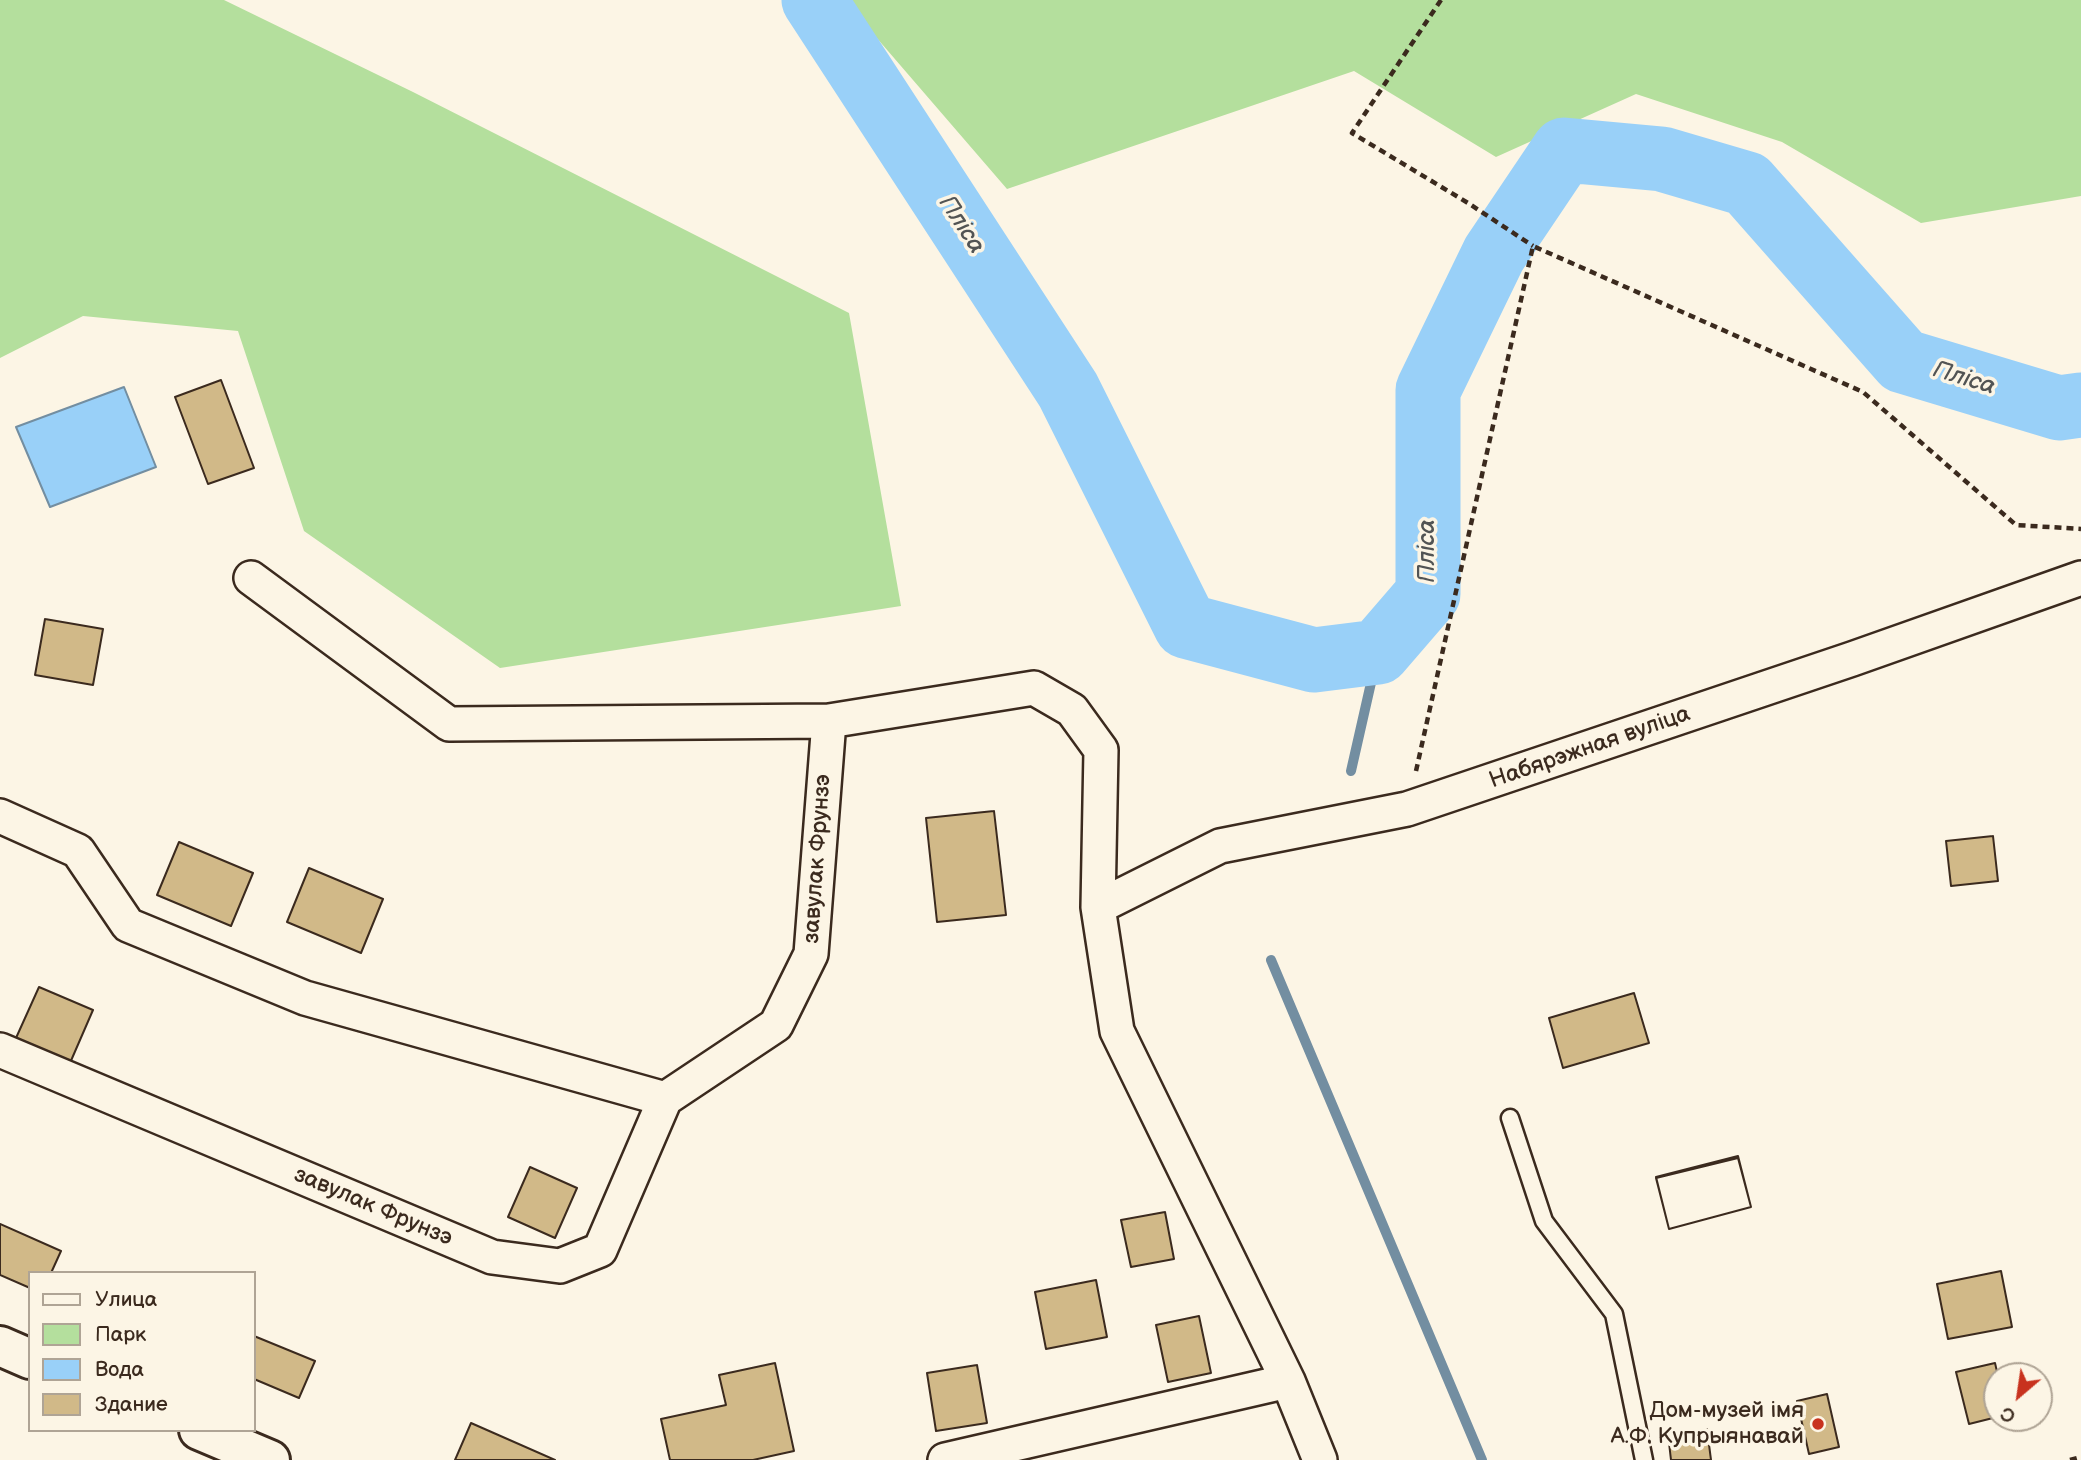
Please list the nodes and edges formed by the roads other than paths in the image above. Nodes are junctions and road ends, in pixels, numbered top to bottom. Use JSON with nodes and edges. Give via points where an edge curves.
{"nodes":[{"id":1,"x":251,"y":578,"type":"dead end"},
{"id":2,"x":2081,"y":578,"type":"edge"},
{"id":3,"x":829,"y":720,"type":"junction"},
{"id":4,"x":0,"y":816,"type":"edge"},
{"id":5,"x":1098,"y":907,"type":"junction"},
{"id":6,"x":0,"y":1050,"type":"edge"},
{"id":7,"x":665,"y":1099,"type":"junction"},
{"id":8,"x":1510,"y":1118,"type":"dead end"},
{"id":9,"x":0,"y":1346,"type":"edge"},
{"id":10,"x":28,"y":1358,"type":"edge"},
{"id":11,"x":1288,"y":1381,"type":"junction"},
{"id":12,"x":204,"y":1432,"type":"edge"},
{"id":13,"x":270,"y":1460,"type":"edge"},
{"id":14,"x":945,"y":1460,"type":"edge"},
{"id":15,"x":1321,"y":1460,"type":"edge"},
{"id":16,"x":1644,"y":1460,"type":"edge"}],
"edges":[{"from":1,"to":3,"type":"street","via":[[449,724]]},
{"from":2,"to":5,"type":"street","name":"Набярэжная вуліца","via":[[1408,809],[1220,846]]},
{"from":3,"to":5,"type":"street","via":[[1034,688],[1072,710],[1101,750]]},
{"from":3,"to":7,"type":"street","name":"завулак Фрунзэ","via":[[811,954],[776,1025]]},
{"from":4,"to":7,"type":"street","via":[[78,851],[128,925],[304,998]]},
{"from":5,"to":11,"type":"street","via":[[1117,1031]]},
{"from":6,"to":7,"type":"street","name":"завулак Фрунзэ","via":[[492,1258],[560,1266],[600,1250]]},
{"from":8,"to":16,"type":"lane","via":[[1544,1222],[1614,1314]]},
{"from":9,"to":10,"type":"street"},
{"from":11,"to":14,"type":"street"},
{"from":11,"to":15,"type":"street"},
{"from":12,"to":13,"type":"street"}]}
